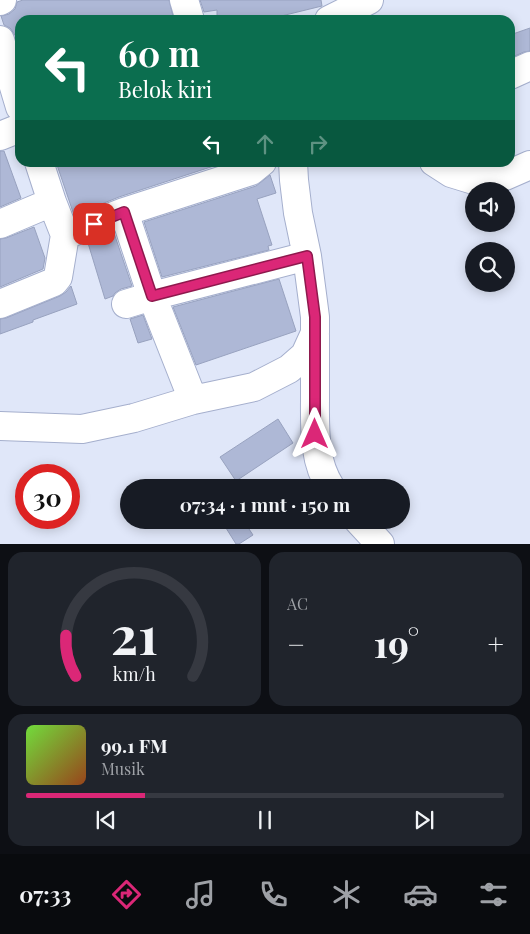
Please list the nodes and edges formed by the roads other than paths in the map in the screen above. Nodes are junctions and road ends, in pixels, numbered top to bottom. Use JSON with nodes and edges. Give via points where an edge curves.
{"nodes":[{"id":1,"x":184,"y":0,"type":"edge"},
{"id":2,"x":364,"y":8,"type":"edge"},
{"id":3,"x":188,"y":15,"type":"edge"},
{"id":4,"x":343,"y":15,"type":"edge"},
{"id":5,"x":1,"y":47,"type":"edge"},
{"id":6,"x":530,"y":66,"type":"edge"},
{"id":7,"x":515,"y":73,"type":"edge"},
{"id":8,"x":15,"y":74,"type":"edge"},
{"id":9,"x":15,"y":130,"type":"edge"},
{"id":10,"x":0,"y":136,"type":"edge"},
{"id":11,"x":530,"y":165,"type":"edge"},
{"id":12,"x":41,"y":167,"type":"edge"},
{"id":13,"x":256,"y":167,"type":"edge"},
{"id":14,"x":293,"y":167,"type":"edge"},
{"id":15,"x":442,"y":167,"type":"edge"},
{"id":16,"x":52,"y":202,"type":"junction"},
{"id":17,"x":124,"y":212,"type":"junction"},
{"id":18,"x":0,"y":224,"type":"edge"},
{"id":19,"x":65,"y":235,"type":"junction"},
{"id":20,"x":307,"y":256,"type":"junction"},
{"id":21,"x":152,"y":296,"type":"junction"},
{"id":22,"x":0,"y":304,"type":"edge"},
{"id":23,"x":126,"y":304,"type":"dead end"},
{"id":24,"x":315,"y":334,"type":"junction"},
{"id":25,"x":193,"y":400,"type":"junction"},
{"id":26,"x":0,"y":426,"type":"edge"},
{"id":27,"x":326,"y":479,"type":"edge"},
{"id":28,"x":366,"y":529,"type":"edge"},
{"id":29,"x":380,"y":544,"type":"edge"}],
"edges":[{"from":1,"to":3,"type":"street"},
{"from":2,"to":4,"type":"street"},
{"from":5,"to":8,"type":"street"},
{"from":6,"to":7,"type":"street"},
{"from":9,"to":10,"type":"street"},
{"from":11,"to":15,"type":"street","via":[[505,176],[478,181]]},
{"from":12,"to":16,"type":"street"},
{"from":13,"to":17,"type":"street"},
{"from":14,"to":20,"type":"street"},
{"from":16,"to":18,"type":"street"},
{"from":16,"to":19,"type":"street"},
{"from":17,"to":19,"type":"street"},
{"from":17,"to":21,"type":"street"},
{"from":19,"to":22,"type":"street","via":[[58,277],[54,282]]},
{"from":20,"to":21,"type":"street"},
{"from":20,"to":24,"type":"street"},
{"from":21,"to":23,"type":"street"},
{"from":21,"to":25,"type":"street"},
{"from":24,"to":25,"type":"street","via":[[305,355],[289,369],[254,387]]},
{"from":24,"to":27,"type":"street","via":[[315,434],[318,456]]},
{"from":25,"to":26,"type":"street","via":[[134,418],[82,429]]},
{"from":28,"to":29,"type":"street"}]}
